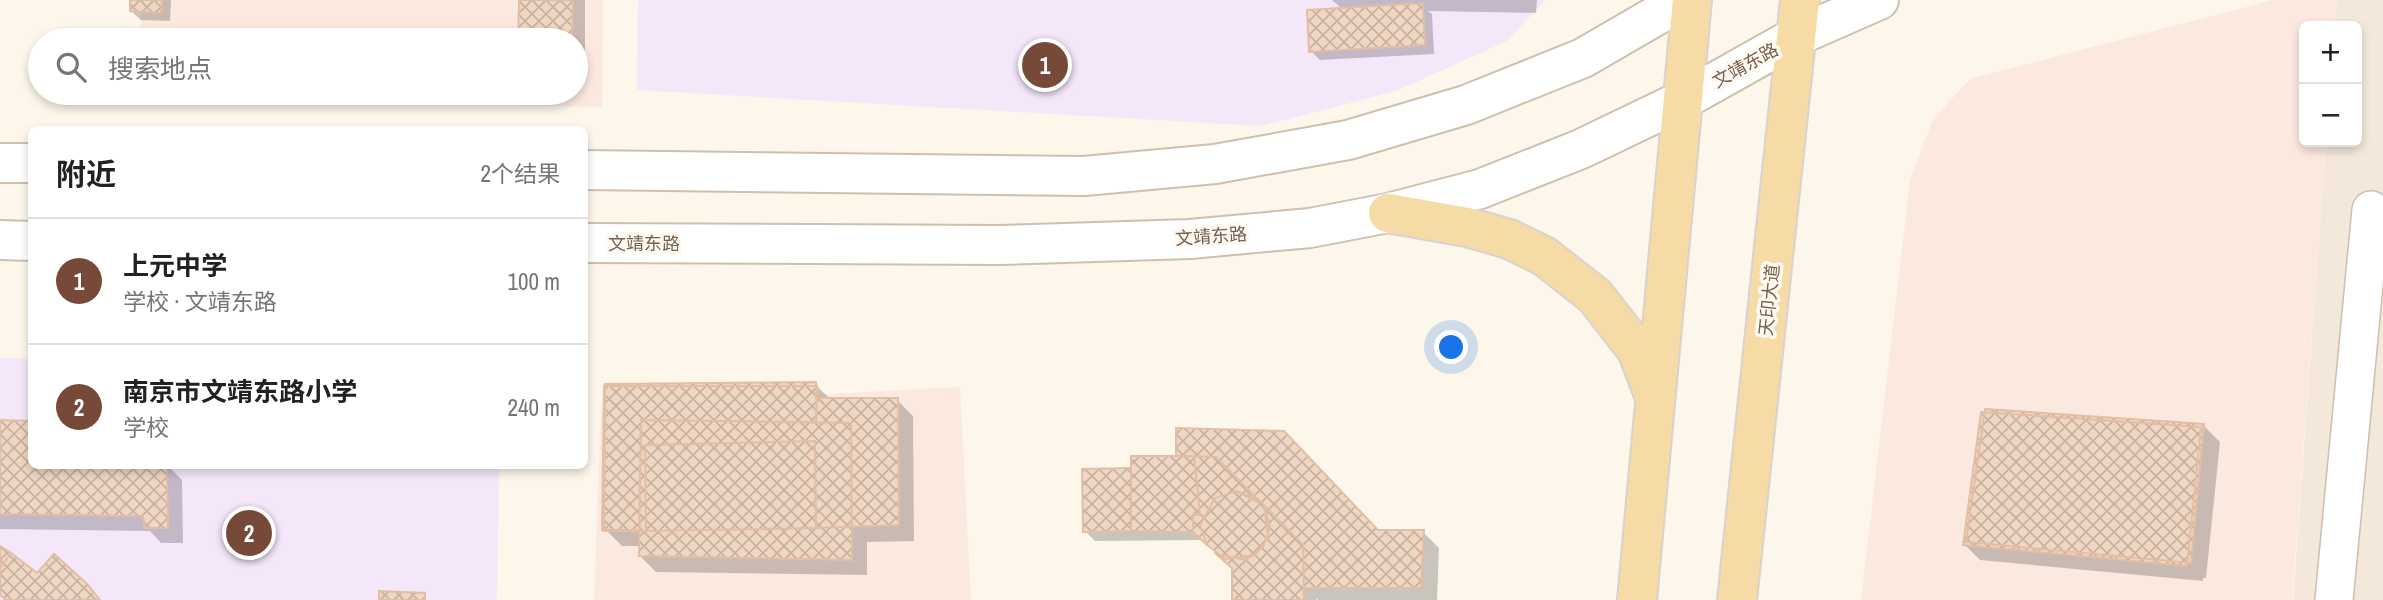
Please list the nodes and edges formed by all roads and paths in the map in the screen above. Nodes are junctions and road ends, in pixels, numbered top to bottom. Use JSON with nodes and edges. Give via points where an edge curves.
{"nodes":[{"id":1,"x":1683,"y":0,"type":"edge"},
{"id":2,"x":1692,"y":0,"type":"edge"},
{"id":3,"x":1879,"y":0,"type":"edge"},
{"id":4,"x":1799,"y":18,"type":"edge"},
{"id":5,"x":1683,"y":100,"type":"junction"},
{"id":6,"x":0,"y":163,"type":"edge"},
{"id":7,"x":28,"y":163,"type":"edge"},
{"id":8,"x":588,"y":170,"type":"edge"},
{"id":9,"x":2371,"y":210,"type":"dead end"},
{"id":10,"x":1388,"y":213,"type":"junction"},
{"id":11,"x":0,"y":240,"type":"edge"},
{"id":12,"x":28,"y":241,"type":"edge"},
{"id":13,"x":588,"y":243,"type":"edge"},
{"id":14,"x":1655,"y":398,"type":"junction"},
{"id":15,"x":1637,"y":600,"type":"edge"},
{"id":16,"x":1737,"y":600,"type":"edge"},
{"id":17,"x":2334,"y":600,"type":"edge"}],
"edges":[{"from":1,"to":8,"type":"main road","via":[[1583,58],[1466,105],[1348,141],[1215,164],[1084,176]]},
{"from":2,"to":5,"type":"main road"},
{"from":3,"to":4,"type":"main road","name":"文靖东路"},
{"from":4,"to":5,"type":"main road","name":"文靖东路"},
{"from":4,"to":16,"type":"main road","name":"天印大道"},
{"from":5,"to":10,"type":"main road","name":"文靖东路","via":[[1581,149],[1480,188]]},
{"from":5,"to":14,"type":"main road"},
{"from":6,"to":7,"type":"main road"},
{"from":9,"to":17,"type":"street"},
{"from":10,"to":13,"type":"main road","name":"文靖东路","via":[[1310,228],[1189,239],[1000,245]]},
{"from":10,"to":14,"type":"main road","via":[[1467,227],[1509,239],[1544,256],[1595,296],[1637,350]]},
{"from":11,"to":12,"type":"main road"},
{"from":14,"to":15,"type":"main road"}]}
